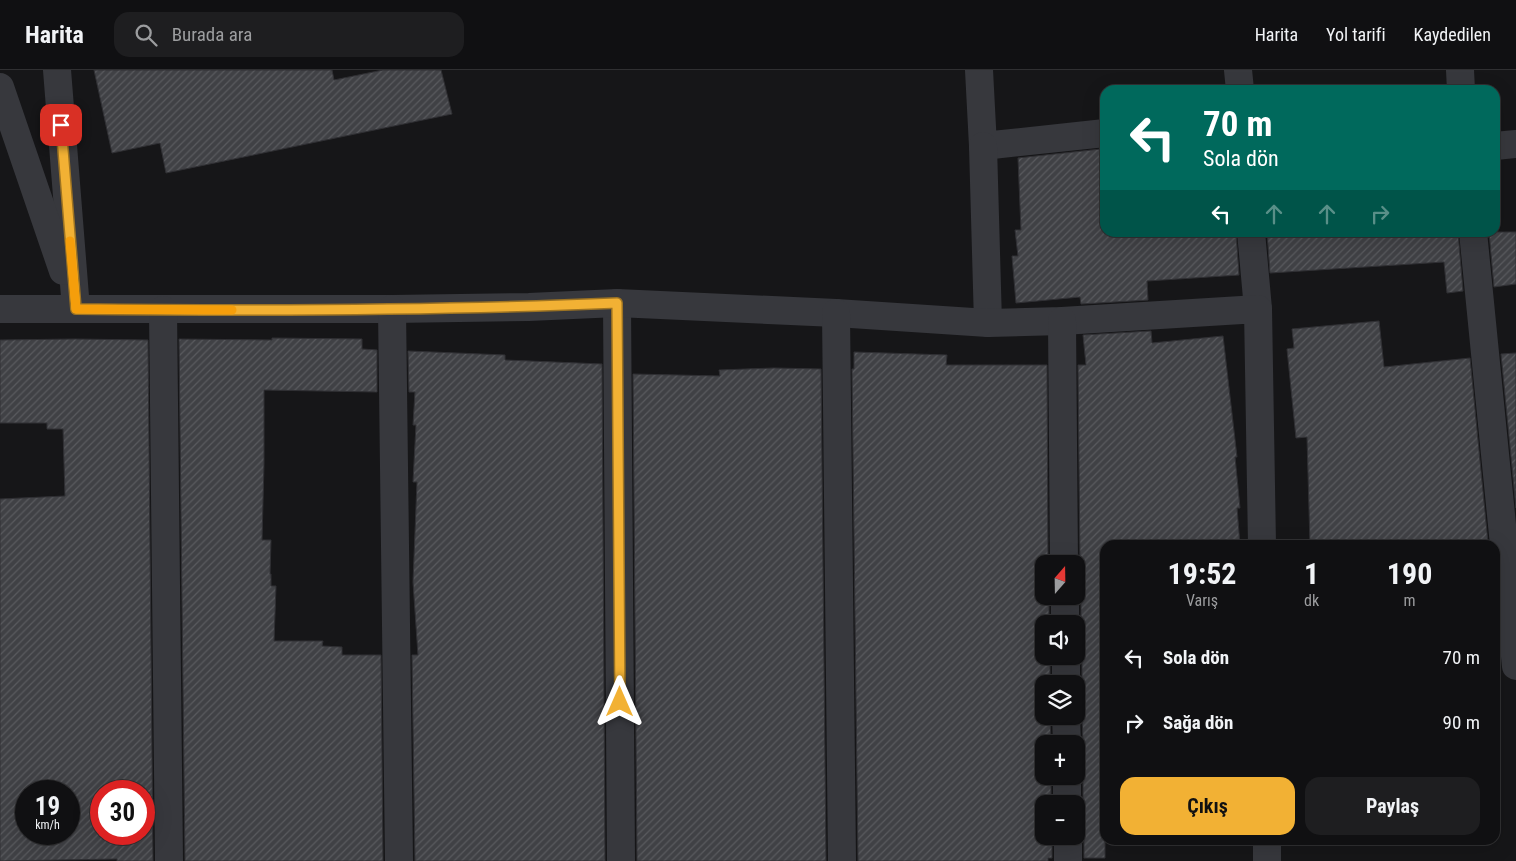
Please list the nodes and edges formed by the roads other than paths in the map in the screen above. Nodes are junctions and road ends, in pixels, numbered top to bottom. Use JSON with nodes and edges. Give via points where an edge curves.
{"nodes":[{"id":1,"x":57,"y":70,"type":"edge"},
{"id":2,"x":979,"y":70,"type":"edge"},
{"id":3,"x":1238,"y":70,"type":"edge"},
{"id":4,"x":1460,"y":70,"type":"edge"},
{"id":5,"x":1240,"y":85,"type":"edge"},
{"id":6,"x":1461,"y":85,"type":"edge"},
{"id":7,"x":1,"y":92,"type":"edge"},
{"id":8,"x":1100,"y":134,"type":"edge"},
{"id":9,"x":1516,"y":144,"type":"edge"},
{"id":10,"x":983,"y":146,"type":"junction"},
{"id":11,"x":1500,"y":146,"type":"edge"},
{"id":12,"x":1251,"y":237,"type":"edge"},
{"id":13,"x":1473,"y":237,"type":"edge"},
{"id":14,"x":617,"y":303,"type":"junction"},
{"id":15,"x":0,"y":309,"type":"edge"},
{"id":16,"x":76,"y":309,"type":"junction"},
{"id":17,"x":392,"y":309,"type":"junction"},
{"id":18,"x":1258,"y":309,"type":"junction"},
{"id":19,"x":163,"y":310,"type":"junction"},
{"id":20,"x":836,"y":313,"type":"junction"},
{"id":21,"x":1062,"y":320,"type":"junction"},
{"id":22,"x":988,"y":323,"type":"junction"},
{"id":23,"x":1262,"y":540,"type":"edge"},
{"id":24,"x":1064,"y":555,"type":"edge"},
{"id":25,"x":1516,"y":666,"type":"edge"},
{"id":26,"x":1068,"y":845,"type":"edge"},
{"id":27,"x":1267,"y":845,"type":"edge"},
{"id":28,"x":169,"y":861,"type":"edge"},
{"id":29,"x":399,"y":861,"type":"edge"},
{"id":30,"x":621,"y":861,"type":"edge"},
{"id":31,"x":842,"y":861,"type":"edge"},
{"id":32,"x":1068,"y":861,"type":"edge"},
{"id":33,"x":1267,"y":861,"type":"edge"}],
"edges":[{"from":1,"to":16,"type":"street"},
{"from":2,"to":10,"type":"street"},
{"from":3,"to":5,"type":"street"},
{"from":4,"to":6,"type":"street"},
{"from":7,"to":16,"type":"street"},
{"from":8,"to":10,"type":"street"},
{"from":9,"to":11,"type":"street"},
{"from":10,"to":22,"type":"street"},
{"from":12,"to":18,"type":"street"},
{"from":13,"to":25,"type":"street"},
{"from":14,"to":17,"type":"street"},
{"from":14,"to":20,"type":"street"},
{"from":14,"to":30,"type":"street"},
{"from":15,"to":16,"type":"street"},
{"from":16,"to":19,"type":"street"},
{"from":17,"to":19,"type":"street"},
{"from":17,"to":29,"type":"street"},
{"from":18,"to":21,"type":"street"},
{"from":18,"to":23,"type":"street"},
{"from":19,"to":28,"type":"street"},
{"from":20,"to":22,"type":"street"},
{"from":20,"to":31,"type":"street"},
{"from":21,"to":22,"type":"street"},
{"from":21,"to":24,"type":"street"},
{"from":26,"to":32,"type":"street"},
{"from":27,"to":33,"type":"street"}]}
